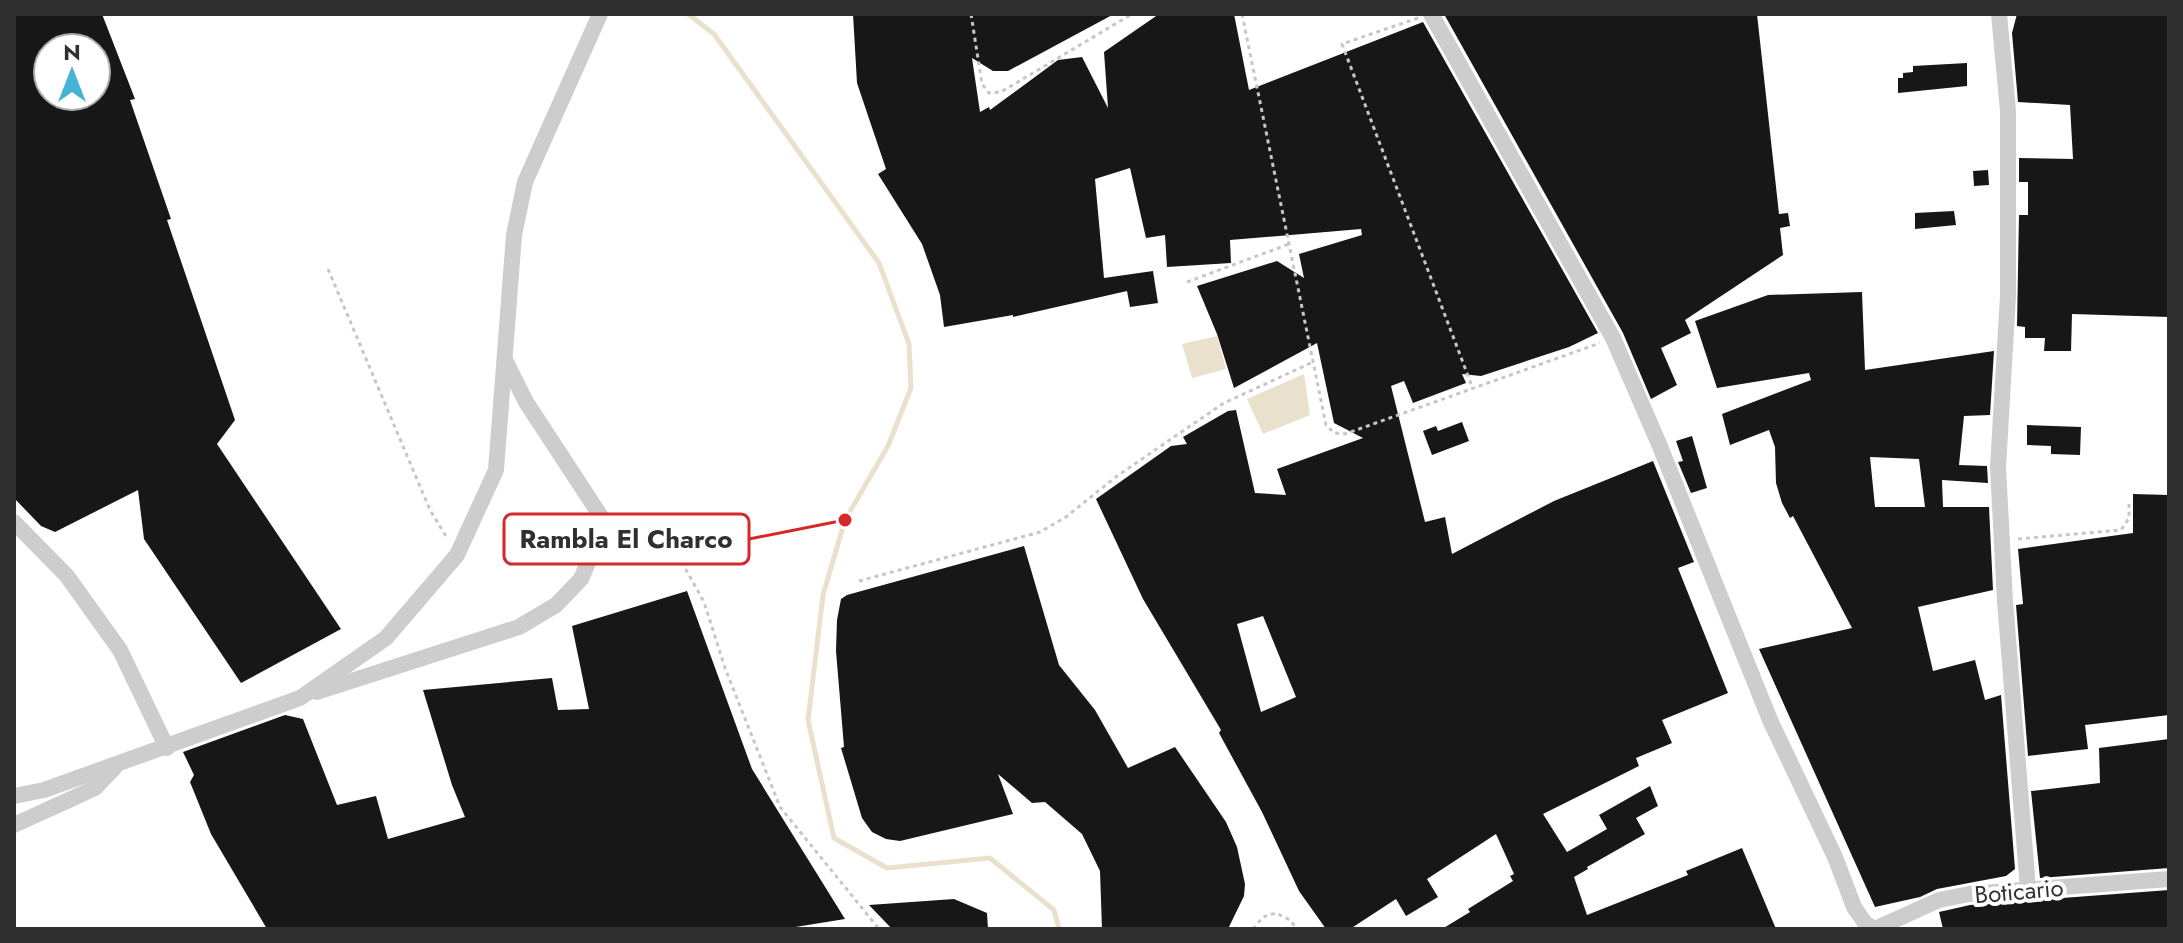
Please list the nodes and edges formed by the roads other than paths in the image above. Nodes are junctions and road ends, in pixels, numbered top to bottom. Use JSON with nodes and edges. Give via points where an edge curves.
{"nodes":[{"id":1,"x":600,"y":14,"type":"edge"},
{"id":2,"x":1430,"y":14,"type":"edge"},
{"id":3,"x":1999,"y":14,"type":"edge"},
{"id":4,"x":505,"y":359,"type":"junction"},
{"id":5,"x":14,"y":522,"type":"edge"},
{"id":6,"x":300,"y":698,"type":"junction"},
{"id":7,"x":167,"y":748,"type":"junction"},
{"id":8,"x":118,"y":764,"type":"junction"},
{"id":9,"x":14,"y":796,"type":"edge"},
{"id":10,"x":14,"y":825,"type":"edge"},
{"id":11,"x":2169,"y":879,"type":"edge"},
{"id":12,"x":2028,"y":889,"type":"junction"},
{"id":13,"x":1872,"y":927,"type":"edge"}],
"edges":[{"from":1,"to":4,"type":"street","via":[[525,182],[514,235]]},
{"from":2,"to":13,"type":"street","via":[[1613,338],[1770,720],[1854,907]]},
{"from":3,"to":12,"type":"street","via":[[2008,111],[2008,296],[1998,467]]},
{"from":4,"to":6,"type":"street","via":[[496,470],[457,555],[386,638]]},
{"from":4,"to":6,"type":"street","via":[[526,402],[600,515],[581,579],[556,605],[519,627]]},
{"from":5,"to":7,"type":"street","via":[[67,576],[120,650]]},
{"from":6,"to":7,"type":"street"},
{"from":7,"to":8,"type":"street"},
{"from":8,"to":9,"type":"street"},
{"from":8,"to":10,"type":"street","via":[[95,788]]},
{"from":11,"to":12,"type":"street","name":"Boticario"},
{"from":12,"to":13,"type":"street","name":"Boticario","via":[[1939,900]]}]}
